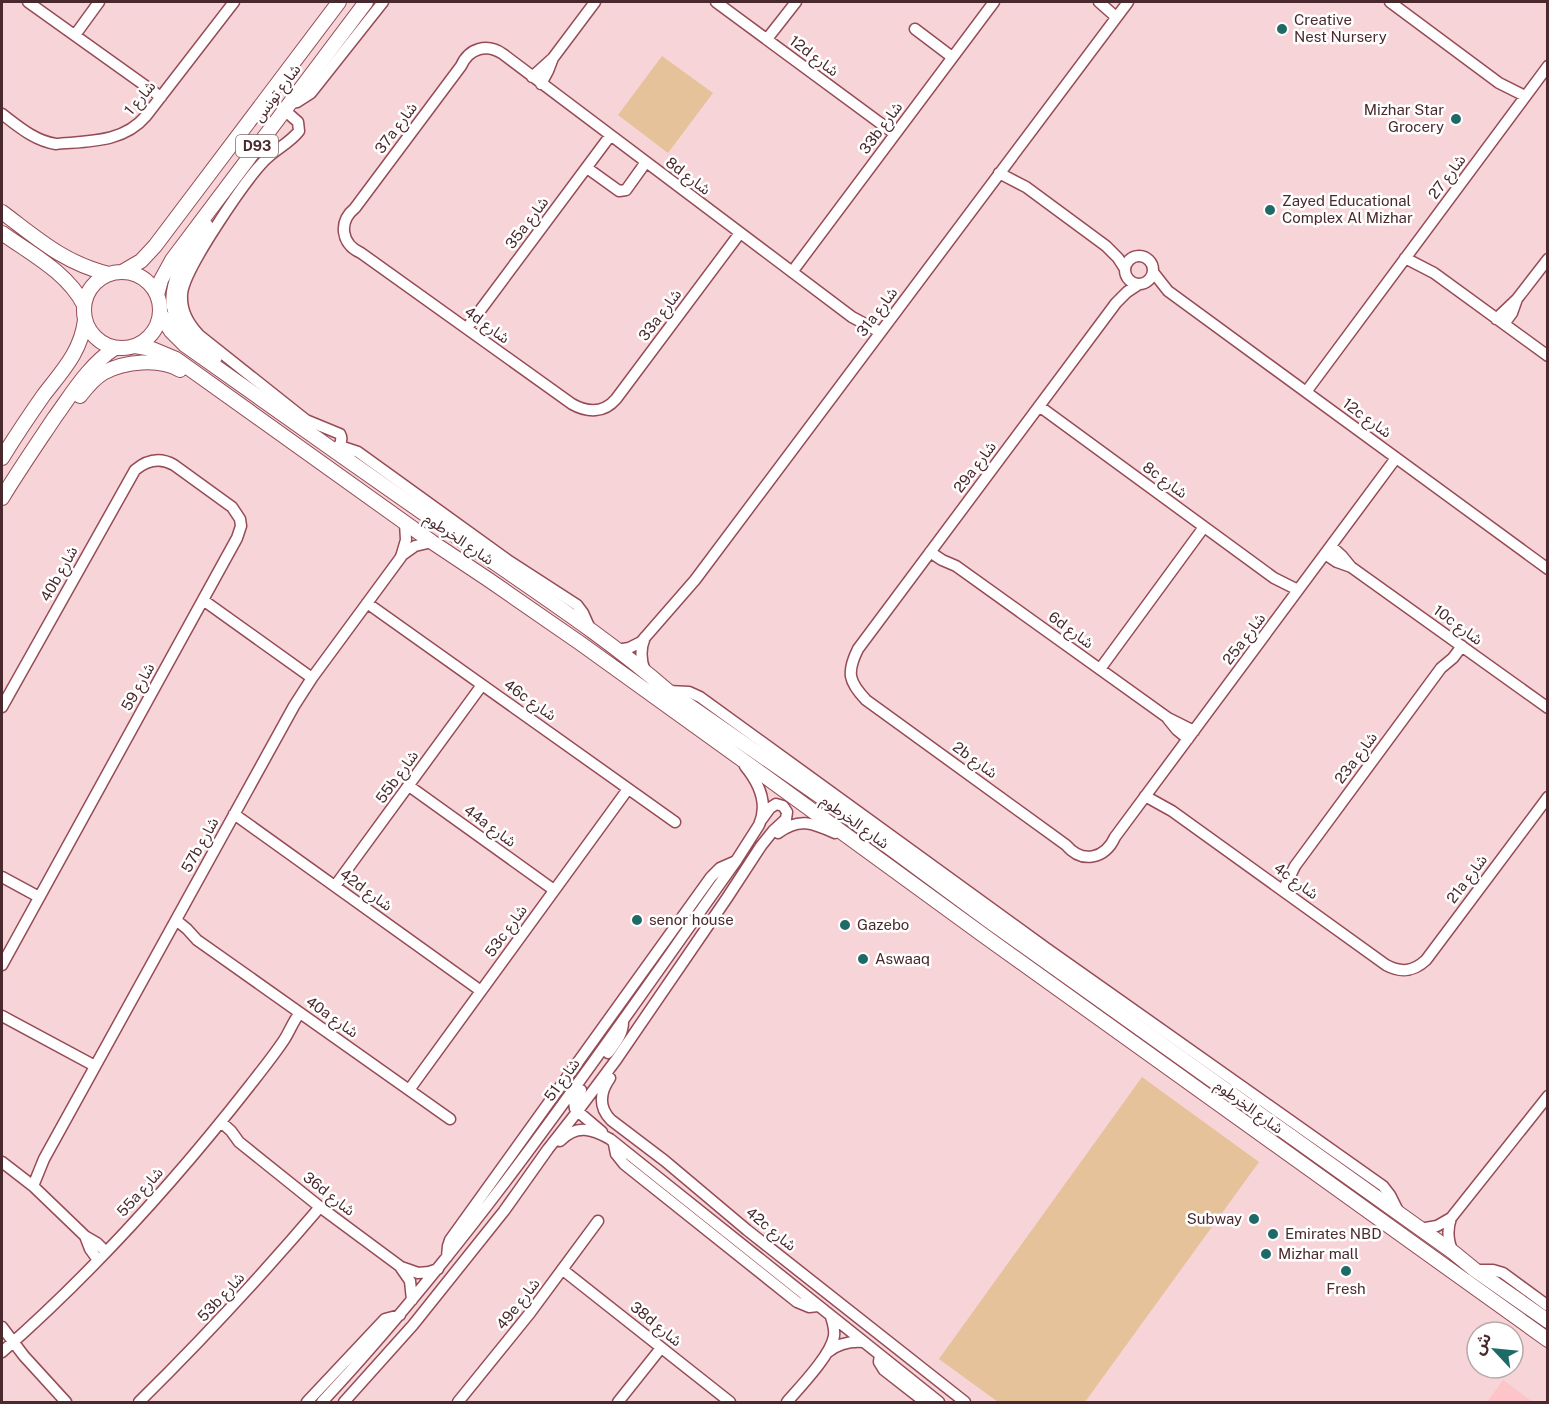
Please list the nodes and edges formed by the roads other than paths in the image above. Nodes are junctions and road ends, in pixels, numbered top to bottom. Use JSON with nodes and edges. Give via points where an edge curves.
{"nodes":[{"id":1,"x":28,"y":2,"type":"edge"},
{"id":2,"x":99,"y":2,"type":"edge"},
{"id":3,"x":234,"y":2,"type":"edge"},
{"id":4,"x":339,"y":2,"type":"edge"},
{"id":5,"x":366,"y":2,"type":"edge"},
{"id":6,"x":383,"y":2,"type":"edge"},
{"id":7,"x":595,"y":2,"type":"edge"},
{"id":8,"x":716,"y":2,"type":"edge"},
{"id":9,"x":796,"y":2,"type":"edge"},
{"id":10,"x":994,"y":2,"type":"edge"},
{"id":11,"x":1099,"y":2,"type":"edge"},
{"id":12,"x":1108,"y":2,"type":"edge"},
{"id":13,"x":1390,"y":2,"type":"edge"},
{"id":14,"x":1122,"y":10,"type":"edge"},
{"id":15,"x":915,"y":29,"type":"dead end"},
{"id":16,"x":75,"y":36,"type":"junction"},
{"id":17,"x":767,"y":39,"type":"junction"},
{"id":18,"x":481,"y":51,"type":"joint"},
{"id":19,"x":952,"y":57,"type":"junction"},
{"id":20,"x":1548,"y":66,"type":"edge"},
{"id":21,"x":536,"y":80,"type":"junction"},
{"id":22,"x":161,"y":97,"type":"junction"},
{"id":23,"x":1522,"y":100,"type":"junction"},
{"id":24,"x":286,"y":108,"type":"junction"},
{"id":25,"x":2,"y":114,"type":"edge"},
{"id":26,"x":895,"y":134,"type":"junction"},
{"id":27,"x":610,"y":136,"type":"junction"},
{"id":28,"x":646,"y":162,"type":"junction"},
{"id":29,"x":587,"y":168,"type":"junction"},
{"id":30,"x":1002,"y":169,"type":"junction"},
{"id":31,"x":215,"y":202,"type":"junction"},
{"id":32,"x":2,"y":212,"type":"edge"},
{"id":33,"x":2,"y":232,"type":"edge"},
{"id":34,"x":347,"y":233,"type":"joint"},
{"id":35,"x":740,"y":233,"type":"junction"},
{"id":36,"x":1106,"y":246,"type":"junction"},
{"id":37,"x":1408,"y":254,"type":"junction"},
{"id":38,"x":1134,"y":257,"type":"junction"},
{"id":39,"x":1548,"y":259,"type":"edge"},
{"id":40,"x":792,"y":272,"type":"junction"},
{"id":41,"x":1126,"y":272,"type":"junction"},
{"id":42,"x":1153,"y":272,"type":"junction"},
{"id":43,"x":116,"y":273,"type":"junction"},
{"id":44,"x":1141,"y":284,"type":"junction"},
{"id":45,"x":1168,"y":291,"type":"junction"},
{"id":46,"x":157,"y":295,"type":"junction"},
{"id":47,"x":1116,"y":303,"type":"junction"},
{"id":48,"x":84,"y":305,"type":"junction"},
{"id":49,"x":160,"y":313,"type":"junction"},
{"id":50,"x":85,"y":320,"type":"junction"},
{"id":51,"x":1500,"y":322,"type":"junction"},
{"id":52,"x":467,"y":328,"type":"junction"},
{"id":53,"x":877,"y":336,"type":"junction"},
{"id":54,"x":135,"y":346,"type":"junction"},
{"id":55,"x":115,"y":348,"type":"junction"},
{"id":56,"x":1548,"y":356,"type":"edge"},
{"id":57,"x":204,"y":378,"type":"junction"},
{"id":58,"x":231,"y":378,"type":"junction"},
{"id":59,"x":1306,"y":392,"type":"junction"},
{"id":60,"x":63,"y":405,"type":"junction"},
{"id":61,"x":1039,"y":406,"type":"junction"},
{"id":62,"x":600,"y":410,"type":"joint"},
{"id":63,"x":340,"y":434,"type":"junction"},
{"id":64,"x":337,"y":449,"type":"junction"},
{"id":65,"x":358,"y":452,"type":"junction"},
{"id":66,"x":2,"y":458,"type":"edge"},
{"id":67,"x":1396,"y":458,"type":"junction"},
{"id":68,"x":150,"y":462,"type":"joint"},
{"id":69,"x":2,"y":498,"type":"edge"},
{"id":70,"x":405,"y":522,"type":"junction"},
{"id":71,"x":1204,"y":526,"type":"junction"},
{"id":72,"x":432,"y":542,"type":"junction"},
{"id":73,"x":932,"y":549,"type":"junction"},
{"id":74,"x":1328,"y":550,"type":"junction"},
{"id":75,"x":400,"y":557,"type":"junction"},
{"id":76,"x":1548,"y":569,"type":"edge"},
{"id":77,"x":1296,"y":594,"type":"junction"},
{"id":78,"x":203,"y":600,"type":"junction"},
{"id":79,"x":367,"y":603,"type":"junction"},
{"id":80,"x":591,"y":631,"type":"junction"},
{"id":81,"x":645,"y":637,"type":"junction"},
{"id":82,"x":1459,"y":644,"type":"junction"},
{"id":83,"x":617,"y":650,"type":"junction"},
{"id":84,"x":1100,"y":669,"type":"junction"},
{"id":85,"x":645,"y":671,"type":"junction"},
{"id":86,"x":312,"y":678,"type":"junction"},
{"id":87,"x":848,"y":678,"type":"joint"},
{"id":88,"x":633,"y":682,"type":"junction"},
{"id":89,"x":482,"y":685,"type":"junction"},
{"id":90,"x":668,"y":691,"type":"junction"},
{"id":91,"x":2,"y":707,"type":"edge"},
{"id":92,"x":1548,"y":708,"type":"edge"},
{"id":93,"x":716,"y":725,"type":"junction"},
{"id":94,"x":1191,"y":735,"type":"junction"},
{"id":95,"x":735,"y":754,"type":"junction"},
{"id":96,"x":409,"y":786,"type":"junction"},
{"id":97,"x":628,"y":789,"type":"junction"},
{"id":98,"x":1148,"y":793,"type":"junction"},
{"id":99,"x":1548,"y":796,"type":"edge"},
{"id":100,"x":234,"y":814,"type":"junction"},
{"id":101,"x":762,"y":819,"type":"junction"},
{"id":102,"x":675,"y":822,"type":"dead end"},
{"id":103,"x":850,"y":839,"type":"junction"},
{"id":104,"x":761,"y":846,"type":"junction"},
{"id":105,"x":1087,"y":853,"type":"joint"},
{"id":106,"x":736,"y":861,"type":"junction"},
{"id":107,"x":2,"y":877,"type":"edge"},
{"id":108,"x":335,"y":886,"type":"junction"},
{"id":109,"x":1278,"y":887,"type":"junction"},
{"id":110,"x":554,"y":890,"type":"junction"},
{"id":111,"x":39,"y":897,"type":"junction"},
{"id":112,"x":992,"y":923,"type":"junction"},
{"id":113,"x":173,"y":924,"type":"junction"},
{"id":114,"x":983,"y":935,"type":"junction"},
{"id":115,"x":1025,"y":947,"type":"junction"},
{"id":116,"x":1053,"y":953,"type":"junction"},
{"id":117,"x":2,"y":966,"type":"edge"},
{"id":118,"x":1404,"y":972,"type":"joint"},
{"id":119,"x":481,"y":991,"type":"junction"},
{"id":120,"x":303,"y":1015,"type":"junction"},
{"id":121,"x":2,"y":1016,"type":"edge"},
{"id":122,"x":623,"y":1019,"type":"junction"},
{"id":123,"x":616,"y":1060,"type":"junction"},
{"id":124,"x":95,"y":1066,"type":"junction"},
{"id":125,"x":409,"y":1090,"type":"junction"},
{"id":126,"x":1548,"y":1096,"type":"edge"},
{"id":127,"x":577,"y":1112,"type":"junction"},
{"id":128,"x":450,"y":1119,"type":"dead end"},
{"id":129,"x":218,"y":1126,"type":"junction"},
{"id":130,"x":612,"y":1141,"type":"junction"},
{"id":131,"x":548,"y":1149,"type":"junction"},
{"id":132,"x":665,"y":1161,"type":"junction"},
{"id":133,"x":2,"y":1162,"type":"edge"},
{"id":134,"x":637,"y":1162,"type":"junction"},
{"id":135,"x":30,"y":1183,"type":"junction"},
{"id":136,"x":320,"y":1207,"type":"junction"},
{"id":137,"x":1401,"y":1216,"type":"junction"},
{"id":138,"x":1451,"y":1218,"type":"junction"},
{"id":139,"x":598,"y":1221,"type":"dead end"},
{"id":140,"x":1420,"y":1229,"type":"junction"},
{"id":141,"x":1453,"y":1252,"type":"junction"},
{"id":142,"x":102,"y":1256,"type":"junction"},
{"id":143,"x":447,"y":1257,"type":"junction"},
{"id":144,"x":401,"y":1267,"type":"junction"},
{"id":145,"x":438,"y":1269,"type":"junction"},
{"id":146,"x":563,"y":1270,"type":"junction"},
{"id":147,"x":1475,"y":1270,"type":"junction"},
{"id":148,"x":412,"y":1300,"type":"junction"},
{"id":149,"x":818,"y":1306,"type":"junction"},
{"id":150,"x":1548,"y":1306,"type":"edge"},
{"id":151,"x":400,"y":1315,"type":"junction"},
{"id":152,"x":831,"y":1317,"type":"junction"},
{"id":153,"x":1548,"y":1321,"type":"edge"},
{"id":154,"x":2,"y":1327,"type":"edge"},
{"id":155,"x":1548,"y":1340,"type":"edge"},
{"id":156,"x":13,"y":1341,"type":"junction"},
{"id":157,"x":863,"y":1342,"type":"junction"},
{"id":158,"x":661,"y":1348,"type":"junction"},
{"id":159,"x":2,"y":1352,"type":"edge"},
{"id":160,"x":825,"y":1354,"type":"junction"},
{"id":161,"x":880,"y":1355,"type":"junction"},
{"id":162,"x":66,"y":1402,"type":"edge"},
{"id":163,"x":139,"y":1402,"type":"edge"},
{"id":164,"x":307,"y":1402,"type":"edge"},
{"id":165,"x":322,"y":1402,"type":"edge"},
{"id":166,"x":344,"y":1402,"type":"edge"},
{"id":167,"x":458,"y":1402,"type":"edge"},
{"id":168,"x":618,"y":1402,"type":"edge"},
{"id":169,"x":730,"y":1402,"type":"edge"},
{"id":170,"x":787,"y":1402,"type":"edge"},
{"id":171,"x":925,"y":1402,"type":"edge"},
{"id":172,"x":939,"y":1402,"type":"edge"},
{"id":173,"x":965,"y":1402,"type":"edge"}],
"edges":[{"from":1,"to":16,"type":"street"},
{"from":2,"to":16,"type":"street"},
{"from":3,"to":22,"type":"street","name":"شارع 1"},
{"from":4,"to":43,"type":"main road","name":"شارع تونس","number":"D93","via":[[155,246],[141,261]]},
{"from":5,"to":24,"type":"main road","name":"شارع تونس","number":"D93"},
{"from":6,"to":24,"type":"street","via":[[311,93]]},
{"from":7,"to":21,"type":"street"},
{"from":8,"to":17,"type":"street","name":"12d شارع"},
{"from":9,"to":17,"type":"street"},
{"from":10,"to":19,"type":"street","name":"33b شارع"},
{"from":11,"to":14,"type":"street"},
{"from":12,"to":14,"type":"street"},
{"from":13,"to":23,"type":"street","via":[[1499,83],[1508,95]]},
{"from":14,"to":30,"type":"street","name":"31a شارع"},
{"from":15,"to":19,"type":"street"},
{"from":16,"to":22,"type":"street"},
{"from":17,"to":26,"type":"street","name":"12d شارع"},
{"from":18,"to":21,"type":"street","name":"8d شارع","via":[[506,58]]},
{"from":18,"to":34,"type":"street","name":"37a شارع","via":[[468,55],[355,208]]},
{"from":19,"to":26,"type":"street","name":"33b شارع"},
{"from":20,"to":23,"type":"street","name":"شارع 27"},
{"from":21,"to":27,"type":"street","name":"8d شارع"},
{"from":22,"to":25,"type":"street","name":"شارع 1","via":[[142,121],[125,133],[56,144],[36,139]]},
{"from":23,"to":37,"type":"street","name":"شارع 27"},
{"from":24,"to":31,"type":"main road","name":"شارع تونس","number":"D93"},
{"from":24,"to":63,"type":"street","via":[[298,122],[299,131],[264,161],[222,219],[187,277],[182,304],[199,335],[306,420]]},
{"from":26,"to":40,"type":"street","name":"33b شارع"},
{"from":27,"to":28,"type":"street","name":"8d شارع"},
{"from":27,"to":29,"type":"street","name":"35a شارع"},
{"from":28,"to":29,"type":"street","via":[[626,190],[619,191]]},
{"from":28,"to":35,"type":"street","name":"8d شارع"},
{"from":29,"to":52,"type":"street","name":"35a شارع"},
{"from":30,"to":36,"type":"street"},
{"from":30,"to":53,"type":"street","name":"31a شارع"},
{"from":31,"to":46,"type":"main road","name":"شارع تونس","number":"D93","via":[[168,266]]},
{"from":31,"to":58,"type":"main road","via":[[177,279],[173,299],[183,327],[223,364]]},
{"from":32,"to":43,"type":"main road","via":[[65,258],[86,268]]},
{"from":33,"to":48,"type":"main road","via":[[63,277]]},
{"from":34,"to":52,"type":"street","name":"4d شارع","via":[[346,241],[351,247]]},
{"from":35,"to":40,"type":"street","name":"8d شارع"},
{"from":35,"to":62,"type":"street","name":"33a شارع","via":[[616,399]]},
{"from":36,"to":38,"type":"street"},
{"from":36,"to":41,"type":"street"},
{"from":37,"to":51,"type":"street","via":[[1423,261]]},
{"from":37,"to":59,"type":"street","name":"شارع 27"},
{"from":38,"to":41,"type":"street"},
{"from":38,"to":42,"type":"street","via":[[1143,256],[1152,264]]},
{"from":39,"to":51,"type":"street","via":[[1512,313]]},
{"from":40,"to":53,"type":"street","name":"8d شارع"},
{"from":41,"to":44,"type":"street","via":[[1131,282]]},
{"from":41,"to":47,"type":"street","name":"29a شارع"},
{"from":42,"to":44,"type":"street"},
{"from":42,"to":45,"type":"street","name":"12c شارع"},
{"from":43,"to":46,"type":"main road","via":[[133,273],[143,278]]},
{"from":43,"to":48,"type":"main road","via":[[100,279]]},
{"from":44,"to":45,"type":"street","name":"12c شارع"},
{"from":44,"to":47,"type":"street","name":"29a شارع"},
{"from":45,"to":59,"type":"street","name":"12c شارع"},
{"from":46,"to":49,"type":"main road"},
{"from":47,"to":61,"type":"street","name":"29a شارع"},
{"from":48,"to":50,"type":"main road"},
{"from":49,"to":54,"type":"main road","via":[[155,330]]},
{"from":49,"to":58,"type":"main road","name":"شارع الخرطوم","via":[[180,341]]},
{"from":50,"to":55,"type":"main road","via":[[96,339]]},
{"from":50,"to":66,"type":"main road","via":[[75,353]]},
{"from":51,"to":56,"type":"street"},
{"from":52,"to":62,"type":"street","name":"4d شارع","via":[[572,404]]},
{"from":53,"to":81,"type":"street","name":"31a شارع","via":[[695,580]]},
{"from":54,"to":55,"type":"main road"},
{"from":54,"to":57,"type":"main road","name":"شارع الخرطوم","via":[[169,355]]},
{"from":55,"to":60,"type":"main road","via":[[90,369]]},
{"from":57,"to":60,"type":"main road","via":[[195,378],[163,363],[124,366],[103,373],[78,399]]},
{"from":57,"to":70,"type":"main road","name":"شارع الخرطوم"},
{"from":58,"to":64,"type":"main road","name":"شارع الخرطوم"},
{"from":59,"to":67,"type":"street","name":"12c شارع"},
{"from":60,"to":69,"type":"main road"},
{"from":61,"to":71,"type":"street","name":"8c شارع"},
{"from":61,"to":73,"type":"street","name":"29a شارع"},
{"from":63,"to":64,"type":"street","via":[[342,440]]},
{"from":63,"to":65,"type":"street"},
{"from":64,"to":65,"type":"street"},
{"from":64,"to":80,"type":"main road","name":"شارع الخرطوم"},
{"from":65,"to":80,"type":"street","via":[[577,605]]},
{"from":67,"to":74,"type":"street","name":"25a شارع"},
{"from":67,"to":76,"type":"street","name":"12c شارع"},
{"from":68,"to":78,"type":"street","name":"شارع 59","via":[[162,460],[174,465],[232,507],[240,519],[237,538]]},
{"from":68,"to":91,"type":"street","name":"40b شارع","via":[[131,474]]},
{"from":70,"to":72,"type":"main road","name":"شارع الخرطوم"},
{"from":70,"to":75,"type":"street","name":"57b شارع","via":[[406,540]]},
{"from":71,"to":77,"type":"street","name":"8c شارع","via":[[1282,588]]},
{"from":71,"to":84,"type":"street"},
{"from":72,"to":75,"type":"street","name":"57b شارع","via":[[415,546]]},
{"from":72,"to":88,"type":"main road","name":"شارع الخرطوم"},
{"from":73,"to":84,"type":"street","name":"6d شارع","via":[[946,555]]},
{"from":73,"to":87,"type":"street","name":"29a شارع","via":[[851,656],[846,664]]},
{"from":74,"to":77,"type":"street","name":"25a شارع"},
{"from":74,"to":82,"type":"street","name":"10c شارع","via":[[1342,556],[1351,567]]},
{"from":75,"to":79,"type":"street","name":"57b شارع"},
{"from":77,"to":94,"type":"street","name":"25a شارع"},
{"from":78,"to":86,"type":"street"},
{"from":78,"to":111,"type":"street","name":"شارع 59"},
{"from":79,"to":86,"type":"street","name":"57b شارع"},
{"from":79,"to":89,"type":"street","name":"46c شارع"},
{"from":80,"to":83,"type":"main road","name":"شارع الخرطوم"},
{"from":81,"to":83,"type":"street","name":"31a شارع","via":[[635,645]]},
{"from":81,"to":85,"type":"street","via":[[641,657]]},
{"from":82,"to":92,"type":"street","name":"10c شارع"},
{"from":82,"to":109,"type":"street","name":"23a شارع","via":[[1453,658],[1441,668]]},
{"from":83,"to":85,"type":"main road","name":"شارع الخرطوم"},
{"from":84,"to":94,"type":"street","name":"6d شارع"},
{"from":85,"to":90,"type":"main road","name":"شارع الخرطوم"},
{"from":86,"to":100,"type":"street","name":"57b شارع"},
{"from":87,"to":105,"type":"street","name":"2b شارع","via":[[848,687],[854,694],[1075,853]]},
{"from":88,"to":93,"type":"main road","via":[[644,678],[683,709]]},
{"from":88,"to":95,"type":"main road","name":"شارع الخرطوم"},
{"from":89,"to":96,"type":"street","name":"55b شارع"},
{"from":89,"to":97,"type":"street","name":"46c شارع"},
{"from":90,"to":93,"type":"main road","name":"شارع الخرطوم"},
{"from":90,"to":116,"type":"street","via":[[700,697]]},
{"from":93,"to":112,"type":"main road","name":"شارع الخرطوم"},
{"from":94,"to":98,"type":"street","name":"25a شارع"},
{"from":95,"to":101,"type":"street","via":[[759,787]]},
{"from":95,"to":103,"type":"main road","name":"شارع الخرطوم"},
{"from":96,"to":108,"type":"street","name":"55b شارع"},
{"from":96,"to":110,"type":"street","name":"44a شارع"},
{"from":97,"to":102,"type":"street","name":"46c شارع"},
{"from":97,"to":110,"type":"street","name":"53c شارع"},
{"from":98,"to":105,"type":"street","name":"25a شارع","via":[[1111,846],[1095,856]]},
{"from":98,"to":109,"type":"street","name":"4c شارع","via":[[1162,799],[1172,811]]},
{"from":99,"to":118,"type":"street","name":"21a شارع","via":[[1426,960]]},
{"from":100,"to":108,"type":"street","name":"42d شارع"},
{"from":100,"to":113,"type":"street","name":"57b شارع"},
{"from":101,"to":104,"type":"street","via":[[776,804],[787,812],[786,819]]},
{"from":101,"to":106,"type":"street","name":"شارع 51"},
{"from":103,"to":104,"type":"street","name":"شارع 51","via":[[814,823],[802,823],[786,827]]},
{"from":103,"to":114,"type":"main road","name":"شارع الخرطوم"},
{"from":104,"to":123,"type":"street","name":"شارع 51"},
{"from":106,"to":122,"type":"street","name":"شارع 51"},
{"from":106,"to":143,"type":"street","via":[[711,877],[450,1240]]},
{"from":107,"to":111,"type":"street"},
{"from":108,"to":119,"type":"street","name":"42d شارع"},
{"from":109,"to":118,"type":"street","name":"4c شارع","via":[[1386,965]]},
{"from":110,"to":119,"type":"street","name":"53c شارع"},
{"from":111,"to":117,"type":"street","name":"شارع 59"},
{"from":112,"to":114,"type":"main road"},
{"from":112,"to":115,"type":"main road","name":"شارع الخرطوم"},
{"from":113,"to":120,"type":"street","name":"40a شارع"},
{"from":113,"to":124,"type":"street","name":"57b شارع"},
{"from":114,"to":155,"type":"main road","name":"شارع الخرطوم"},
{"from":115,"to":116,"type":"main road"},
{"from":115,"to":137,"type":"main road","name":"شارع الخرطوم"},
{"from":116,"to":137,"type":"street","via":[[1383,1186]]},
{"from":119,"to":125,"type":"street","name":"53c شارع"},
{"from":120,"to":125,"type":"street","name":"40a شارع"},
{"from":120,"to":129,"type":"street","name":"55a شارع","via":[[298,1028]]},
{"from":121,"to":124,"type":"street"},
{"from":122,"to":127,"type":"street","via":[[620,1037],[576,1098]]},
{"from":122,"to":143,"type":"street","name":"شارع 51"},
{"from":123,"to":127,"type":"street","name":"شارع 51"},
{"from":123,"to":132,"type":"street","name":"42c شارع","via":[[601,1095],[604,1112]]},
{"from":124,"to":135,"type":"street","name":"57b شارع","via":[[44,1159],[34,1168]]},
{"from":125,"to":128,"type":"street","name":"40a شارع"},
{"from":126,"to":138,"type":"street"},
{"from":127,"to":130,"type":"street"},
{"from":127,"to":131,"type":"street","name":"شارع 51"},
{"from":129,"to":136,"type":"street","name":"36d شارع","via":[[231,1131],[239,1142]]},
{"from":129,"to":142,"type":"street","name":"55a شارع"},
{"from":130,"to":131,"type":"street","name":"42c شارع","via":[[590,1130],[576,1131]]},
{"from":130,"to":134,"type":"street","name":"42c شارع"},
{"from":130,"to":149,"type":"street","via":[[624,1164],[797,1302]]},
{"from":131,"to":166,"type":"street","name":"شارع 51","via":[[440,1292]]},
{"from":132,"to":134,"type":"street","via":[[644,1152]]},
{"from":132,"to":173,"type":"street","name":"42c شارع"},
{"from":133,"to":135,"type":"street"},
{"from":134,"to":149,"type":"street","name":"42c شارع"},
{"from":135,"to":142,"type":"street","via":[[85,1236],[90,1249]]},
{"from":136,"to":144,"type":"street","name":"36d شارع"},
{"from":136,"to":163,"type":"street","name":"53b شارع","via":[[235,1304]]},
{"from":137,"to":140,"type":"main road","name":"شارع الخرطوم"},
{"from":138,"to":140,"type":"street"},
{"from":138,"to":141,"type":"street","via":[[1448,1235]]},
{"from":139,"to":146,"type":"street","name":"49e شارع"},
{"from":140,"to":141,"type":"main road","name":"شارع الخرطوم"},
{"from":141,"to":147,"type":"main road","name":"شارع الخرطوم"},
{"from":142,"to":156,"type":"street","name":"55a شارع"},
{"from":143,"to":145,"type":"street","name":"شارع 51"},
{"from":144,"to":145,"type":"street","name":"36d شارع","via":[[418,1273]]},
{"from":144,"to":148,"type":"street","via":[[410,1281]]},
{"from":145,"to":148,"type":"street","name":"شارع 51"},
{"from":146,"to":158,"type":"street","name":"38d شارع"},
{"from":146,"to":167,"type":"street","name":"49e شارع"},
{"from":147,"to":150,"type":"street","via":[[1503,1273]]},
{"from":147,"to":153,"type":"main road","name":"شارع الخرطوم"},
{"from":148,"to":151,"type":"street","name":"شارع 51"},
{"from":149,"to":152,"type":"street","name":"42c شارع"},
{"from":151,"to":164,"type":"street","via":[[385,1319]]},
{"from":151,"to":165,"type":"street","name":"شارع 51"},
{"from":152,"to":157,"type":"street","name":"42c شارع"},
{"from":152,"to":160,"type":"street","via":[[834,1336]]},
{"from":154,"to":156,"type":"street"},
{"from":156,"to":159,"type":"street","name":"55a شارع"},
{"from":156,"to":162,"type":"street"},
{"from":157,"to":160,"type":"street","via":[[842,1343]]},
{"from":157,"to":161,"type":"street","name":"42c شارع"},
{"from":158,"to":168,"type":"street"},
{"from":158,"to":169,"type":"street","name":"38d شارع"},
{"from":160,"to":170,"type":"street"},
{"from":161,"to":171,"type":"street","via":[[884,1370]]},
{"from":161,"to":172,"type":"street","name":"42c شارع"}]}
